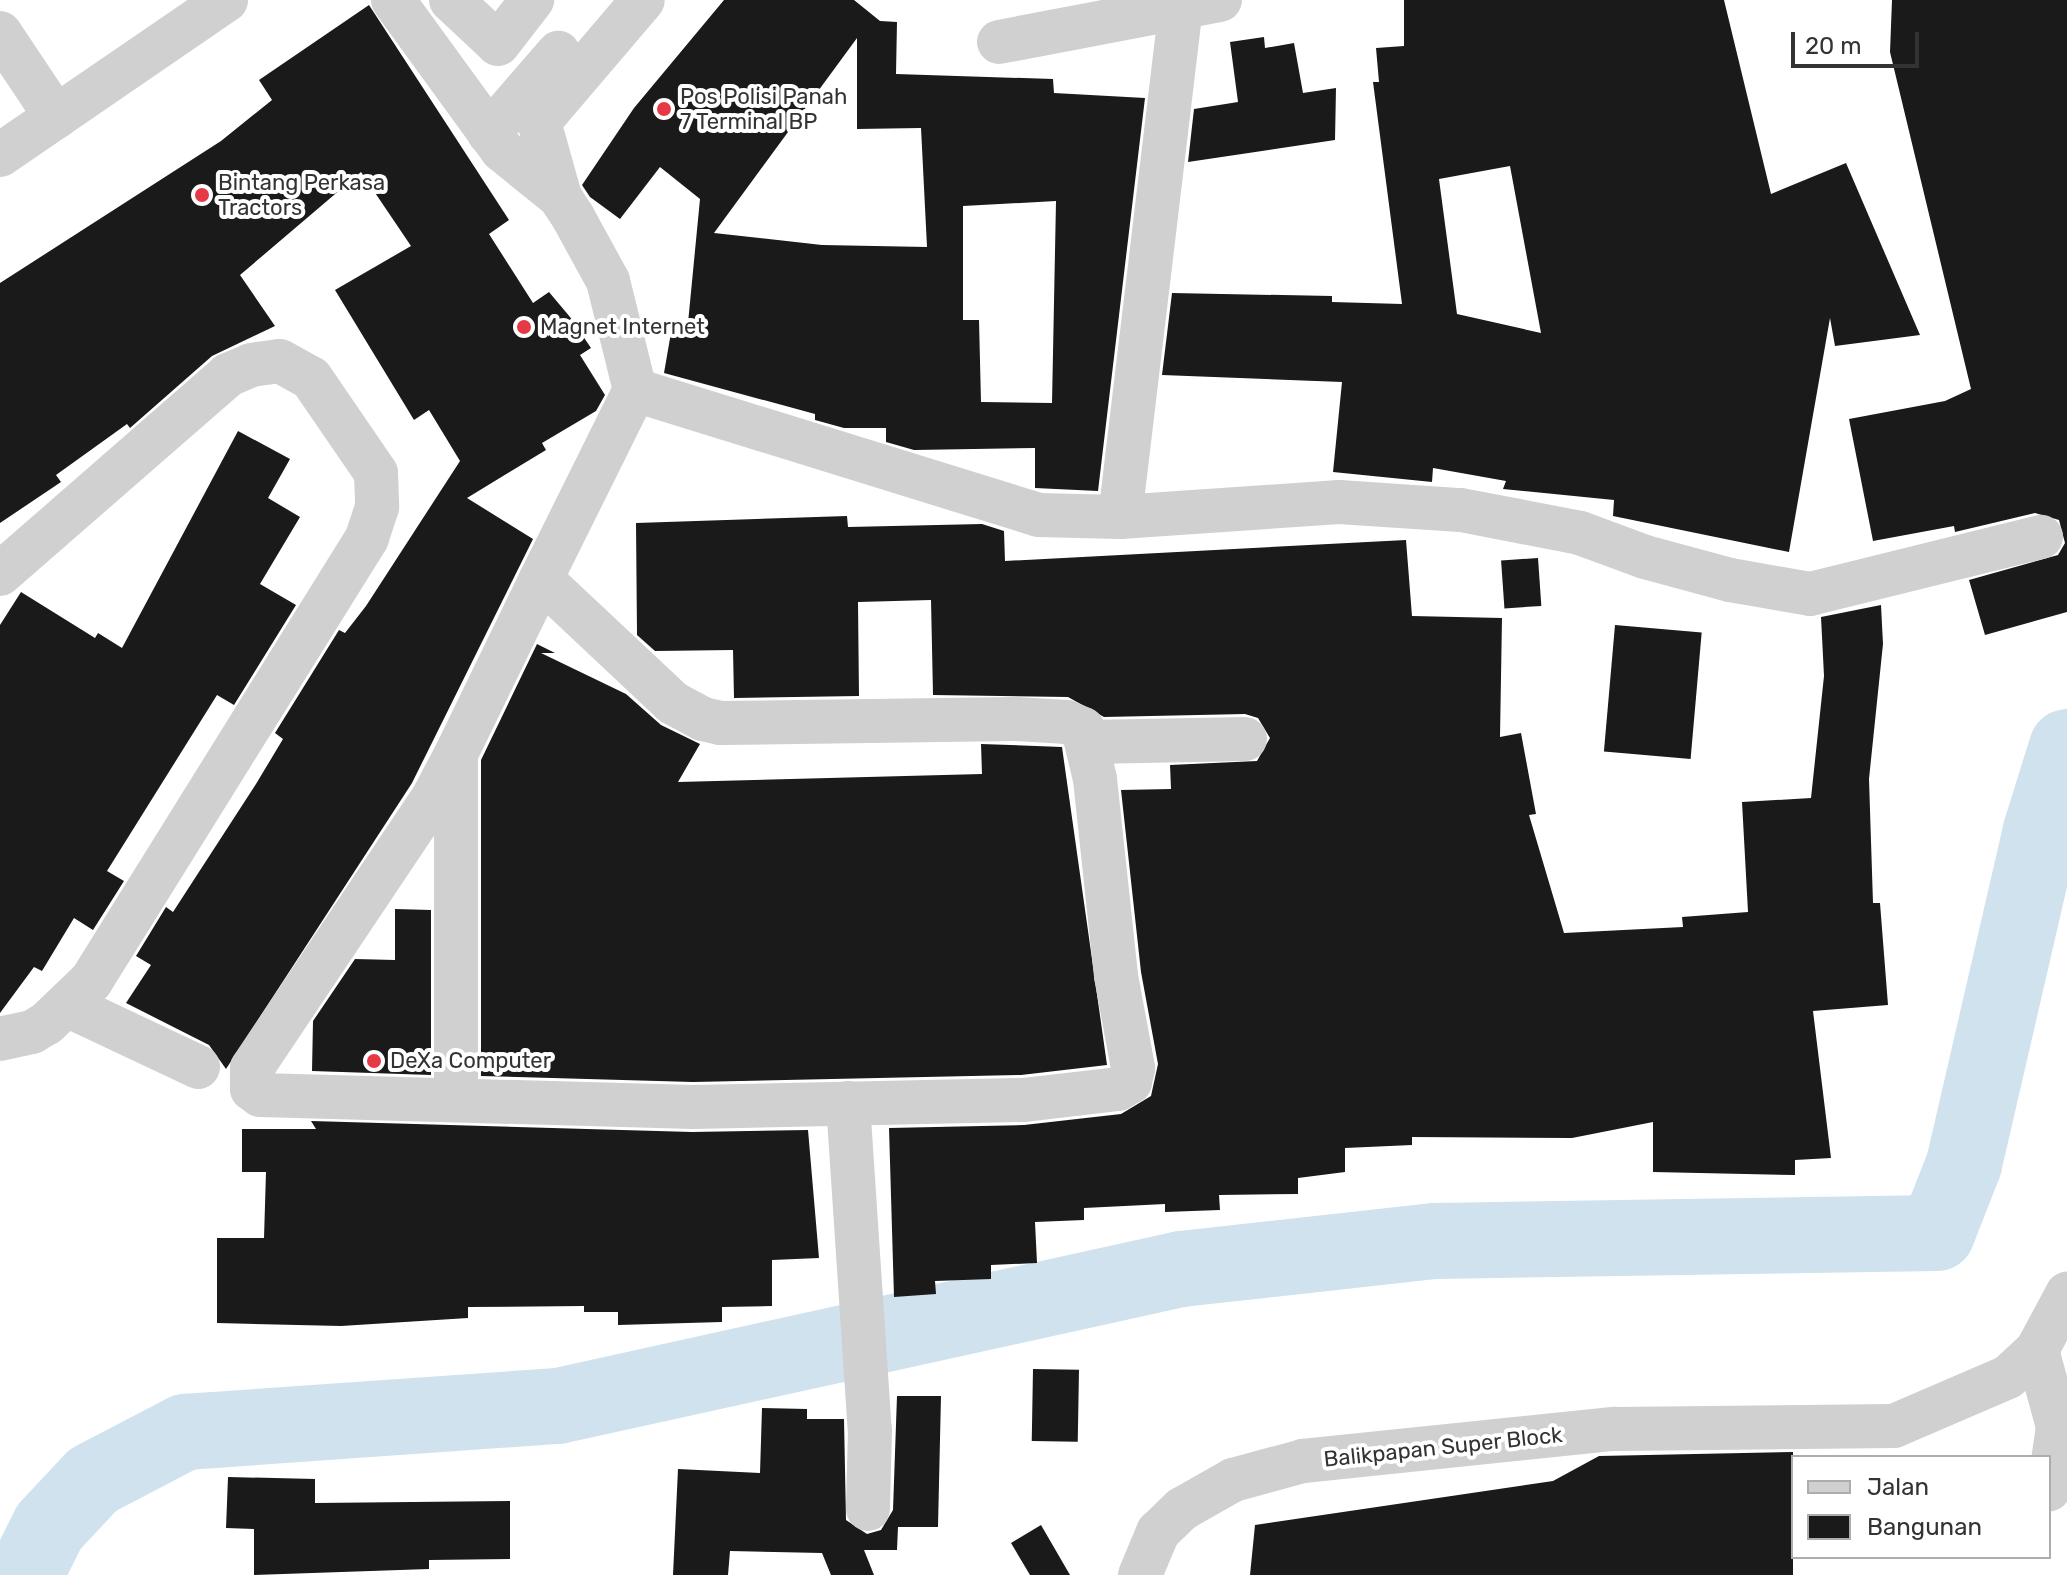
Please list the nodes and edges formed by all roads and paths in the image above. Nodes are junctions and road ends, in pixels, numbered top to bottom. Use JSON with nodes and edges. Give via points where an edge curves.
{"nodes":[{"id":1,"x":226,"y":0,"type":"edge"},
{"id":2,"x":393,"y":0,"type":"edge"},
{"id":3,"x":451,"y":0,"type":"edge"},
{"id":4,"x":532,"y":0,"type":"edge"},
{"id":5,"x":604,"y":0,"type":"edge"},
{"id":6,"x":643,"y":0,"type":"edge"},
{"id":7,"x":1200,"y":3,"type":"edge"},
{"id":8,"x":999,"y":42,"type":"dead end"},
{"id":9,"x":5,"y":52,"type":"edge"},
{"id":10,"x":56,"y":117,"type":"junction"},
{"id":11,"x":489,"y":133,"type":"junction"},
{"id":12,"x":0,"y":155,"type":"edge"},
{"id":13,"x":560,"y":197,"type":"junction"},
{"id":14,"x":635,"y":390,"type":"junction"},
{"id":15,"x":1120,"y":517,"type":"junction"},
{"id":16,"x":2041,"y":537,"type":"dead end"},
{"id":17,"x":0,"y":574,"type":"edge"},
{"id":18,"x":541,"y":579,"type":"junction"},
{"id":19,"x":1245,"y":739,"type":"dead end"},
{"id":20,"x":1090,"y":742,"type":"junction"},
{"id":21,"x":456,"y":754,"type":"junction"},
{"id":22,"x":67,"y":1005,"type":"junction"},
{"id":23,"x":0,"y":1039,"type":"edge"},
{"id":24,"x":198,"y":1067,"type":"dead end"},
{"id":25,"x":456,"y":1100,"type":"junction"},
{"id":26,"x":848,"y":1103,"type":"junction"},
{"id":27,"x":2067,"y":1294,"type":"edge"},
{"id":28,"x":2037,"y":1350,"type":"junction"},
{"id":29,"x":1803,"y":1440,"type":"edge"},
{"id":30,"x":2051,"y":1475,"type":"edge"},
{"id":31,"x":868,"y":1509,"type":"dead end"},
{"id":32,"x":1140,"y":1575,"type":"edge"}],
"edges":[{"from":1,"to":10,"type":"street"},
{"from":2,"to":11,"type":"street"},
{"from":3,"to":4,"type":"street","via":[[498,44]]},
{"from":5,"to":11,"type":"street"},
{"from":6,"to":13,"type":"street","via":[[539,122]]},
{"from":7,"to":8,"type":"street"},
{"from":7,"to":15,"type":"street"},
{"from":9,"to":10,"type":"street"},
{"from":10,"to":12,"type":"street"},
{"from":11,"to":13,"type":"street"},
{"from":13,"to":14,"type":"street","via":[[608,281]]},
{"from":14,"to":15,"type":"street","via":[[845,452],[1003,507],[1074,518]]},
{"from":14,"to":18,"type":"street"},
{"from":15,"to":16,"type":"street","via":[[1288,503],[1461,510],[1580,533],[1730,580],[1810,594]]},
{"from":17,"to":22,"type":"street","via":[[228,375],[251,365],[280,361],[311,378],[376,473],[377,507],[367,538],[91,981]]},
{"from":18,"to":20,"type":"street","via":[[673,703],[703,719],[1058,721],[1083,729]]},
{"from":18,"to":21,"type":"street"},
{"from":19,"to":20,"type":"street"},
{"from":20,"to":26,"type":"street","via":[[1116,976],[1133,1068],[1130,1082],[1118,1089],[1023,1100]]},
{"from":21,"to":25,"type":"street"},
{"from":21,"to":25,"type":"street","via":[[434,796],[250,1075],[252,1089],[260,1095]]},
{"from":22,"to":23,"type":"street","via":[[32,1032]]},
{"from":22,"to":24,"type":"street"},
{"from":25,"to":26,"type":"street","via":[[693,1107]]},
{"from":26,"to":31,"type":"street","via":[[864,1299]]},
{"from":27,"to":28,"type":"street","name":"Balikpapan Super Block"},
{"from":28,"to":29,"type":"street","name":"Balikpapan Super Block","via":[[1989,1389],[1894,1426]]},
{"from":28,"to":30,"type":"street","via":[[2058,1427]]},
{"from":29,"to":32,"type":"street","name":"Balikpapan Super Block","via":[[1615,1429],[1303,1461],[1233,1480],[1195,1500],[1158,1532]]}]}
